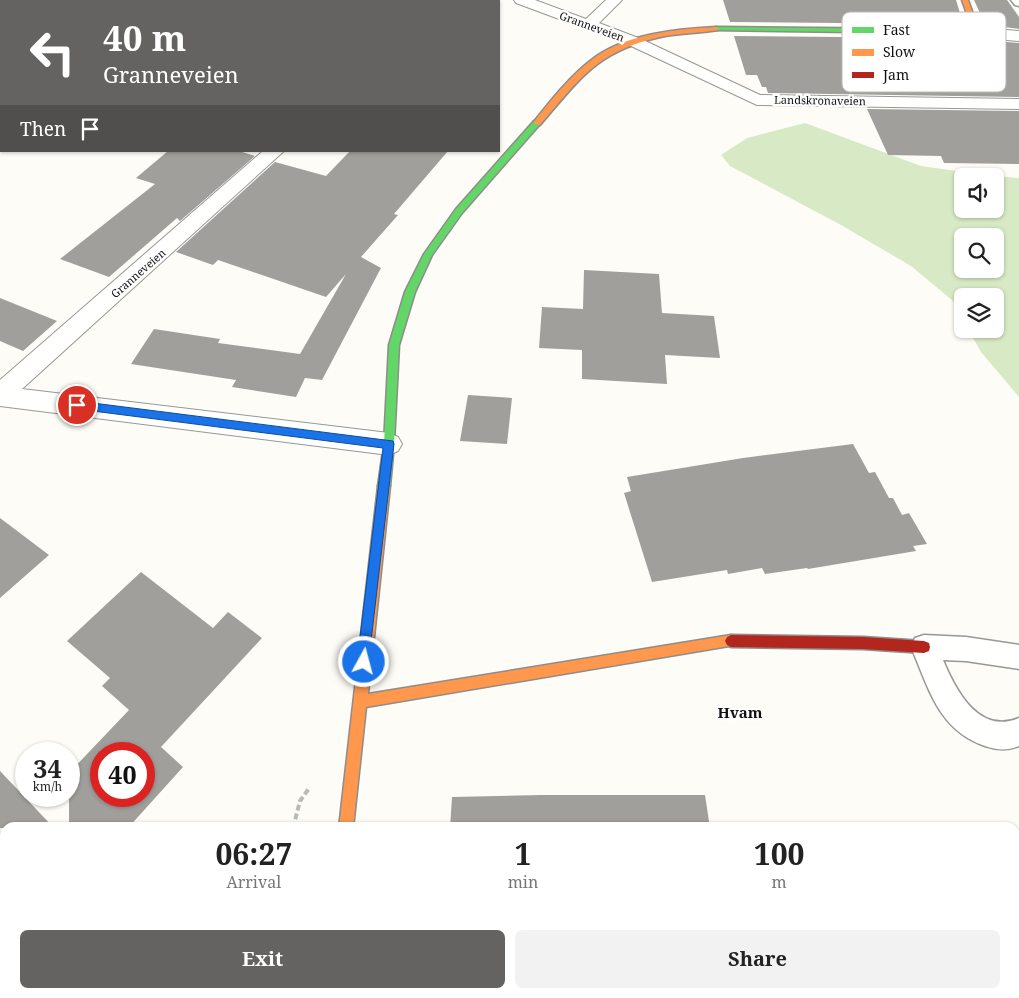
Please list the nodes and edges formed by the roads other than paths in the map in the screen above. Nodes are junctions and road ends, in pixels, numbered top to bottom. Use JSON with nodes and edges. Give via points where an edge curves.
{"nodes":[{"id":1,"x":521,"y":0,"type":"edge"},
{"id":2,"x":615,"y":0,"type":"edge"},
{"id":3,"x":965,"y":0,"type":"edge"},
{"id":4,"x":969,"y":12,"type":"edge"},
{"id":5,"x":588,"y":25,"type":"junction"},
{"id":6,"x":842,"y":31,"type":"edge"},
{"id":7,"x":1006,"y":35,"type":"edge"},
{"id":8,"x":1019,"y":36,"type":"edge"},
{"id":9,"x":635,"y":42,"type":"junction"},
{"id":10,"x":1019,"y":104,"type":"edge"},
{"id":11,"x":274,"y":152,"type":"edge"},
{"id":12,"x":0,"y":395,"type":"edge"},
{"id":13,"x":389,"y":444,"type":"junction"},
{"id":14,"x":924,"y":648,"type":"junction"},
{"id":15,"x":1016,"y":662,"type":"edge"},
{"id":16,"x":359,"y":702,"type":"junction"},
{"id":17,"x":1019,"y":732,"type":"edge"},
{"id":18,"x":347,"y":822,"type":"edge"}],
"edges":[{"from":1,"to":5,"type":"street","name":"Granneveien"},
{"from":2,"to":5,"type":"street"},
{"from":3,"to":4,"type":"street"},
{"from":5,"to":9,"type":"street","name":"Granneveien"},
{"from":6,"to":9,"type":"street","via":[[708,29],[672,32]]},
{"from":7,"to":8,"type":"street"},
{"from":9,"to":10,"type":"street","name":"Landskronaveien","via":[[756,100]]},
{"from":9,"to":13,"type":"street","via":[[587,67],[459,211],[428,254],[410,292],[394,345]]},
{"from":11,"to":12,"type":"street","name":"Granneveien"},
{"from":12,"to":13,"type":"street","name":"Granneveien"},
{"from":13,"to":16,"type":"street"},
{"from":14,"to":15,"type":"lane","via":[[966,649]]},
{"from":14,"to":16,"type":"street","via":[[863,643],[732,641]]},
{"from":14,"to":17,"type":"lane","via":[[948,704],[960,717],[973,728],[989,734],[1002,737]]},
{"from":16,"to":18,"type":"street"}]}
